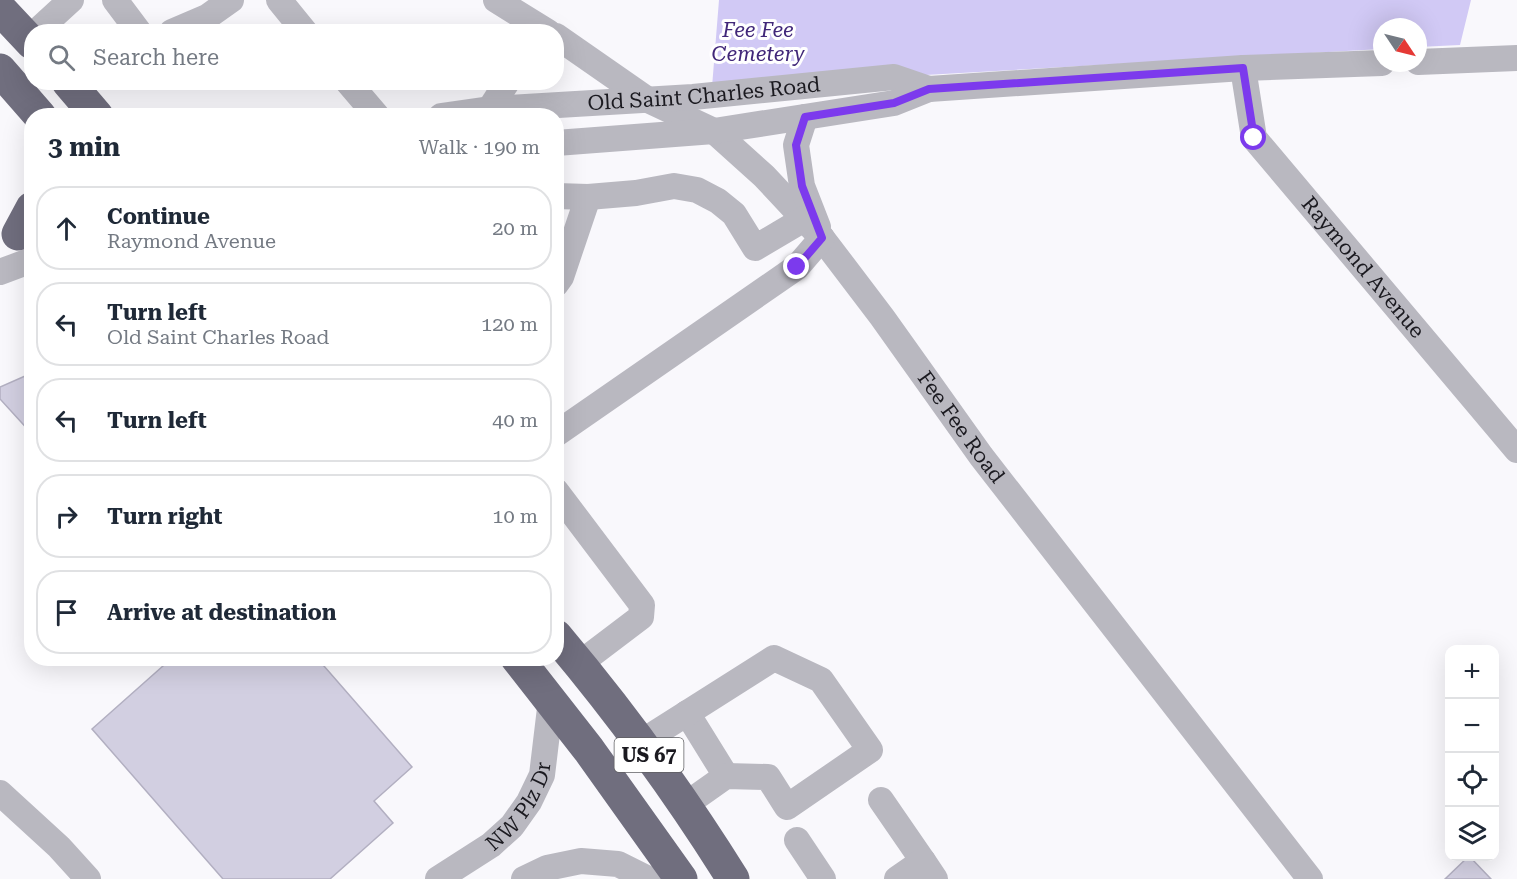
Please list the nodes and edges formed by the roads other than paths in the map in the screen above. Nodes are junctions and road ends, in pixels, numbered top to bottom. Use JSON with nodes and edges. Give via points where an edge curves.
{"nodes":[{"id":1,"x":71,"y":0,"type":"edge"},
{"id":2,"x":115,"y":0,"type":"edge"},
{"id":3,"x":231,"y":0,"type":"edge"},
{"id":4,"x":279,"y":0,"type":"edge"},
{"id":5,"x":495,"y":0,"type":"edge"},
{"id":6,"x":0,"y":9,"type":"edge"},
{"id":7,"x":46,"y":24,"type":"edge"},
{"id":8,"x":133,"y":24,"type":"edge"},
{"id":9,"x":191,"y":24,"type":"edge"},
{"id":10,"x":298,"y":24,"type":"edge"},
{"id":11,"x":506,"y":24,"type":"edge"},
{"id":12,"x":535,"y":24,"type":"edge"},
{"id":13,"x":24,"y":30,"type":"edge"},
{"id":14,"x":564,"y":42,"type":"edge"},
{"id":15,"x":1517,"y":58,"type":"edge"},
{"id":16,"x":1427,"y":62,"type":"edge"},
{"id":17,"x":1373,"y":63,"type":"edge"},
{"id":18,"x":1243,"y":68,"type":"junction"},
{"id":19,"x":0,"y":70,"type":"edge"},
{"id":20,"x":929,"y":89,"type":"junction"},
{"id":21,"x":79,"y":90,"type":"edge"},
{"id":22,"x":355,"y":90,"type":"edge"},
{"id":23,"x":502,"y":90,"type":"edge"},
{"id":24,"x":648,"y":100,"type":"junction"},
{"id":25,"x":33,"y":108,"type":"edge"},
{"id":26,"x":91,"y":108,"type":"edge"},
{"id":27,"x":370,"y":108,"type":"edge"},
{"id":28,"x":491,"y":108,"type":"edge"},
{"id":29,"x":508,"y":108,"type":"edge"},
{"id":30,"x":805,"y":117,"type":"junction"},
{"id":31,"x":714,"y":131,"type":"junction"},
{"id":32,"x":564,"y":142,"type":"edge"},
{"id":33,"x":564,"y":196,"type":"edge"},
{"id":34,"x":588,"y":197,"type":"junction"},
{"id":35,"x":804,"y":219,"type":"junction"},
{"id":36,"x":22,"y":234,"type":"edge"},
{"id":37,"x":822,"y":238,"type":"junction"},
{"id":38,"x":564,"y":268,"type":"edge"},
{"id":39,"x":0,"y":272,"type":"edge"},
{"id":40,"x":564,"y":428,"type":"edge"},
{"id":41,"x":1517,"y":450,"type":"edge"},
{"id":42,"x":564,"y":502,"type":"edge"},
{"id":43,"x":564,"y":646,"type":"edge"},
{"id":44,"x":579,"y":664,"type":"junction"},
{"id":45,"x":523,"y":666,"type":"edge"},
{"id":46,"x":551,"y":700,"type":"junction"},
{"id":47,"x":687,"y":713,"type":"junction"},
{"id":48,"x":640,"y":743,"type":"junction"},
{"id":49,"x":726,"y":776,"type":"junction"},
{"id":50,"x":0,"y":793,"type":"edge"},
{"id":51,"x":881,"y":800,"type":"dead end"},
{"id":52,"x":685,"y":805,"type":"junction"},
{"id":53,"x":797,"y":840,"type":"dead end"},
{"id":54,"x":929,"y":870,"type":"edge"},
{"id":55,"x":88,"y":879,"type":"edge"},
{"id":56,"x":438,"y":879,"type":"edge"},
{"id":57,"x":524,"y":879,"type":"edge"},
{"id":58,"x":648,"y":879,"type":"edge"},
{"id":59,"x":681,"y":879,"type":"edge"},
{"id":60,"x":733,"y":879,"type":"edge"},
{"id":61,"x":823,"y":879,"type":"edge"},
{"id":62,"x":897,"y":879,"type":"edge"},
{"id":63,"x":1310,"y":879,"type":"edge"}],
"edges":[{"from":1,"to":7,"type":"street"},
{"from":2,"to":8,"type":"street"},
{"from":3,"to":9,"type":"street"},
{"from":4,"to":10,"type":"street"},
{"from":5,"to":11,"type":"street"},
{"from":5,"to":12,"type":"street"},
{"from":6,"to":13,"type":"highway"},
{"from":14,"to":24,"type":"street","name":"Fee Fee Road"},
{"from":15,"to":16,"type":"street"},
{"from":17,"to":18,"type":"street","name":"Old Saint Charles Road"},
{"from":18,"to":20,"type":"street","name":"Old Saint Charles Road"},
{"from":18,"to":41,"type":"street","name":"Raymond Avenue","via":[[1254,138]]},
{"from":19,"to":25,"type":"highway"},
{"from":20,"to":24,"type":"street","name":"Old Saint Charles Road","via":[[894,77]]},
{"from":20,"to":30,"type":"street","name":"Old Saint Charles Road","via":[[894,103]]},
{"from":21,"to":26,"type":"highway"},
{"from":22,"to":27,"type":"street"},
{"from":23,"to":28,"type":"street"},
{"from":24,"to":29,"type":"street","name":"Old Saint Charles Road"},
{"from":24,"to":31,"type":"street","name":"Fee Fee Road"},
{"from":30,"to":31,"type":"street","name":"Old Saint Charles Road"},
{"from":30,"to":37,"type":"street","via":[[796,145],[802,186]]},
{"from":31,"to":32,"type":"street","name":"Old Saint Charles Road"},
{"from":31,"to":35,"type":"street","name":"Fee Fee Road"},
{"from":33,"to":34,"type":"street"},
{"from":34,"to":35,"type":"street","via":[[674,186],[697,190],[734,214],[755,248]]},
{"from":34,"to":38,"type":"street"},
{"from":35,"to":37,"type":"street","name":"Fee Fee Road"},
{"from":36,"to":39,"type":"street"},
{"from":37,"to":40,"type":"street","via":[[797,267]]},
{"from":37,"to":63,"type":"street","name":"Fee Fee Road","via":[[981,456]]},
{"from":42,"to":44,"type":"street","via":[[642,605],[641,616]]},
{"from":43,"to":44,"type":"highway","number":"US 67"},
{"from":44,"to":48,"type":"highway","number":"US 67"},
{"from":45,"to":46,"type":"highway","number":"US 67"},
{"from":46,"to":56,"type":"street","name":"NW Plz Dr","via":[[542,775],[529,802],[512,826],[491,845]]},
{"from":46,"to":59,"type":"highway","number":"US 67"},
{"from":47,"to":48,"type":"street"},
{"from":47,"to":49,"type":"street"},
{"from":47,"to":49,"type":"street","via":[[774,658],[821,680],[870,750],[787,807],[768,777]]},
{"from":48,"to":52,"type":"highway","number":"US 67"},
{"from":49,"to":52,"type":"street"},
{"from":50,"to":55,"type":"street"},
{"from":51,"to":54,"type":"street"},
{"from":52,"to":60,"type":"highway","number":"US 67"},
{"from":53,"to":61,"type":"street"},
{"from":54,"to":62,"type":"street"},
{"from":57,"to":58,"type":"street","via":[[548,868],[580,861],[618,864]]}]}
